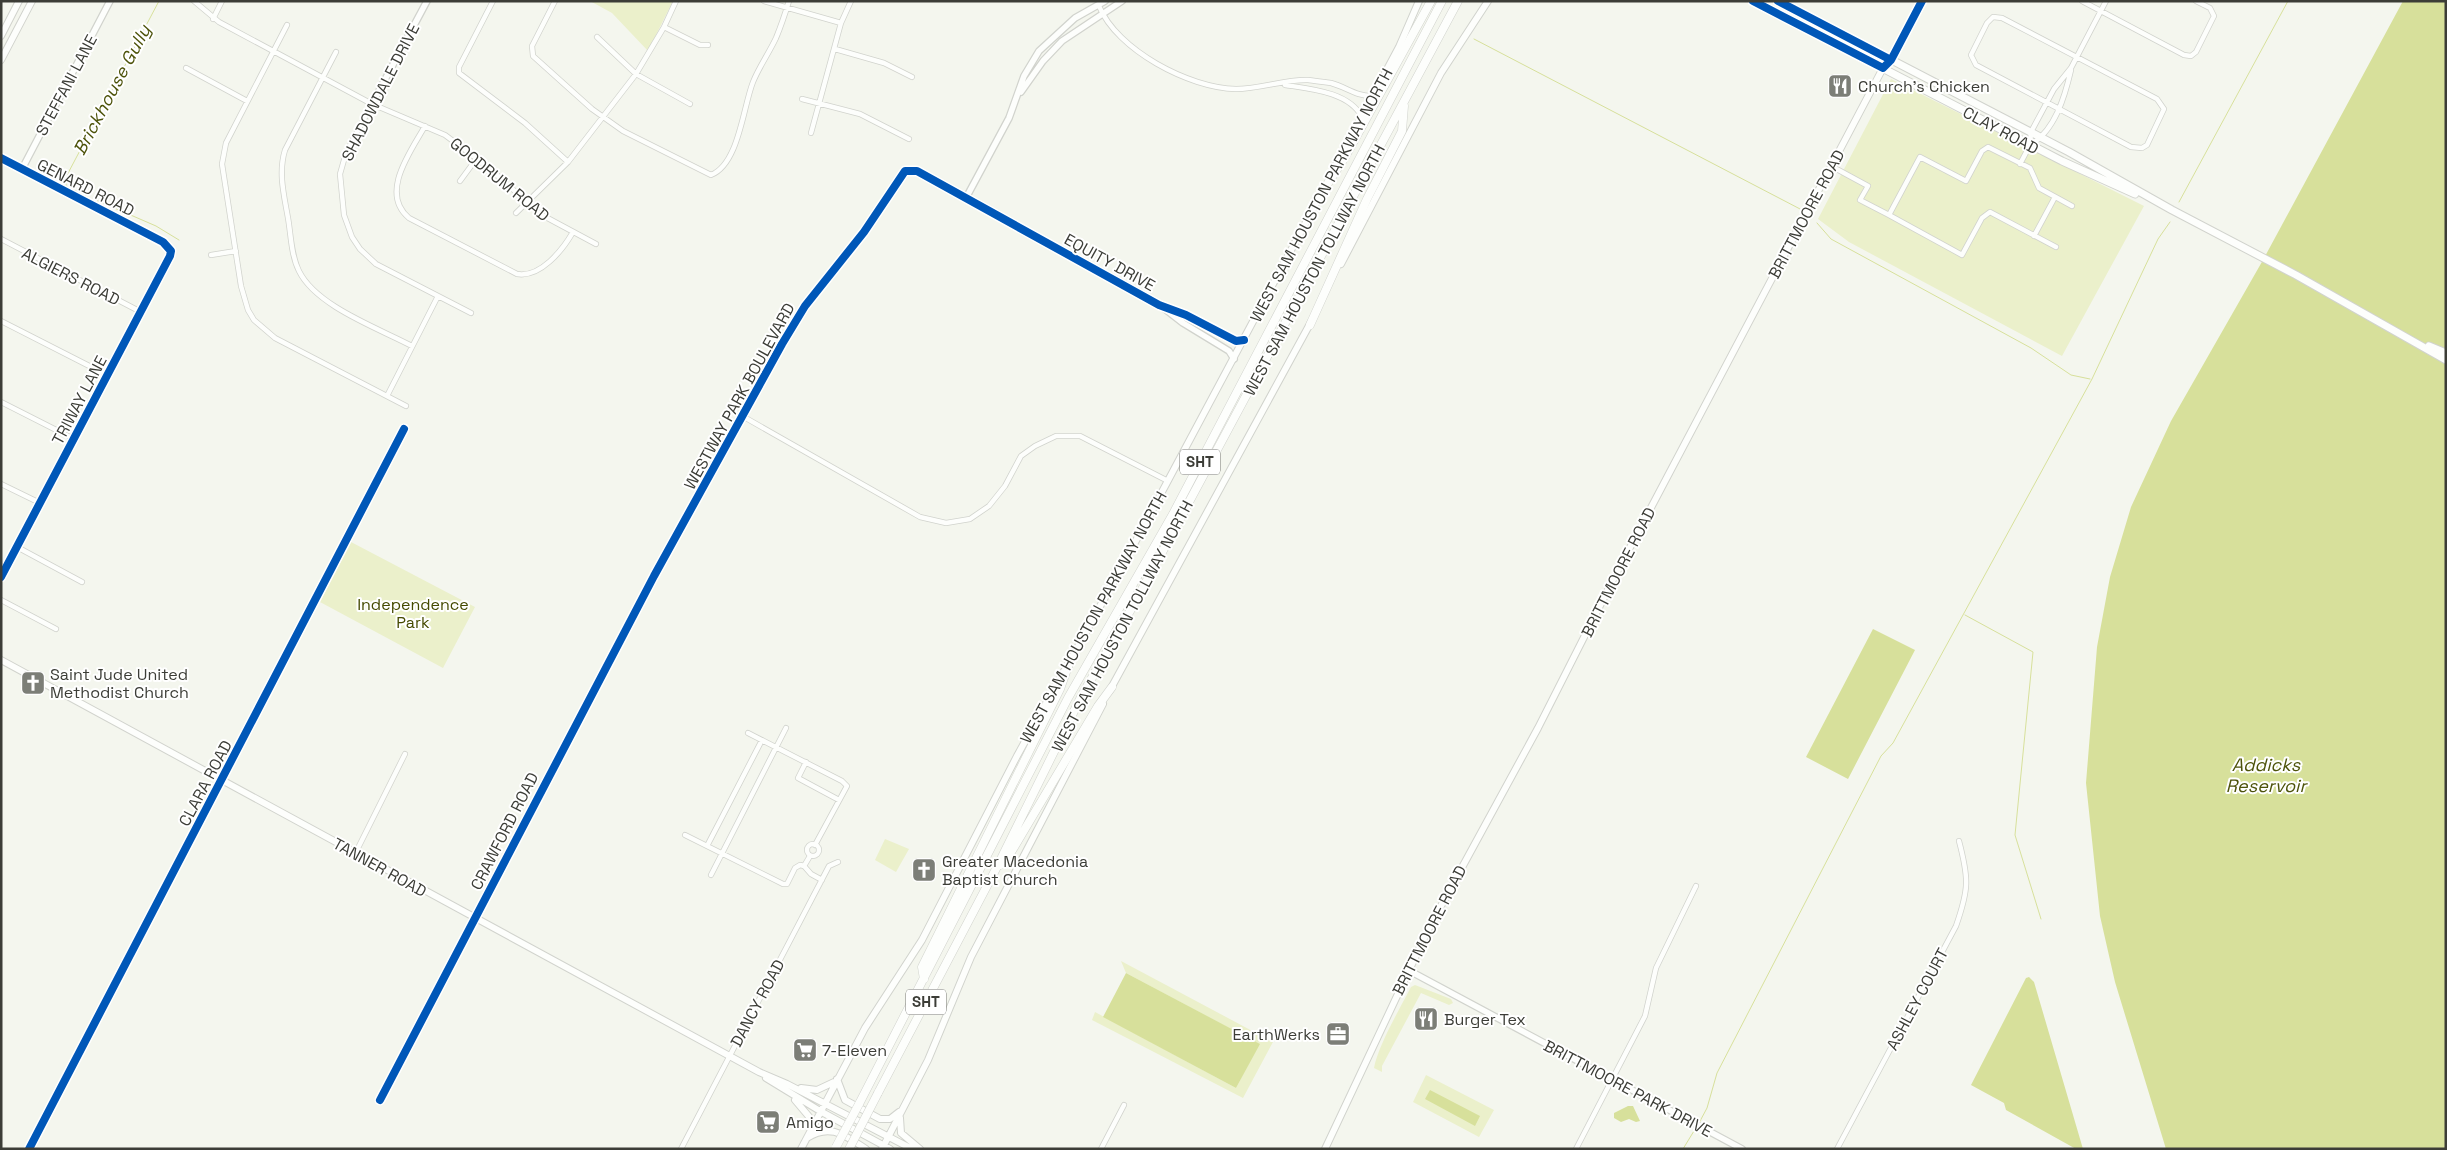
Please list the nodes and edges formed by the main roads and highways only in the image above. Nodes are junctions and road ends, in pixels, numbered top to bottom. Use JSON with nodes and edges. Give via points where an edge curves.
{"nodes":[{"id":1,"x":19,"y":1,"type":"edge"},
{"id":2,"x":32,"y":1,"type":"edge"},
{"id":3,"x":1419,"y":1,"type":"edge"},
{"id":4,"x":1431,"y":1,"type":"edge"},
{"id":5,"x":1442,"y":1,"type":"edge"},
{"id":6,"x":1458,"y":1,"type":"edge"},
{"id":7,"x":1488,"y":1,"type":"edge"},
{"id":8,"x":1753,"y":1,"type":"edge"},
{"id":9,"x":1778,"y":1,"type":"edge"},
{"id":10,"x":1922,"y":1,"type":"edge"},
{"id":11,"x":1806,"y":16,"type":"junction"},
{"id":12,"x":1802,"y":26,"type":"junction"},
{"id":13,"x":1,"y":36,"type":"edge"},
{"id":14,"x":1,"y":60,"type":"edge"},
{"id":15,"x":1891,"y":60,"type":"junction"},
{"id":16,"x":1883,"y":68,"type":"junction"},
{"id":17,"x":1970,"y":101,"type":"junction"},
{"id":18,"x":1404,"y":102,"type":"junction"},
{"id":19,"x":1965,"y":111,"type":"junction"},
{"id":20,"x":1319,"y":198,"type":"junction"},
{"id":21,"x":2172,"y":210,"type":"junction"},
{"id":22,"x":1310,"y":325,"type":"junction"},
{"id":23,"x":2405,"y":337,"type":"junction"},
{"id":24,"x":2446,"y":353,"type":"edge"},
{"id":25,"x":2446,"y":360,"type":"edge"},
{"id":26,"x":1071,"y":658,"type":"junction"},
{"id":27,"x":1,"y":660,"type":"edge"},
{"id":28,"x":1112,"y":687,"type":"junction"},
{"id":29,"x":998,"y":865,"type":"junction"},
{"id":30,"x":924,"y":979,"type":"junction"},
{"id":31,"x":837,"y":1079,"type":"junction"},
{"id":32,"x":785,"y":1086,"type":"junction"},
{"id":33,"x":824,"y":1102,"type":"junction"},
{"id":34,"x":902,"y":1110,"type":"junction"},
{"id":35,"x":820,"y":1111,"type":"junction"},
{"id":36,"x":888,"y":1136,"type":"junction"},
{"id":37,"x":805,"y":1140,"type":"junction"},
{"id":38,"x":836,"y":1148,"type":"edge"},
{"id":39,"x":885,"y":1148,"type":"edge"},
{"id":40,"x":801,"y":1149,"type":"edge"},
{"id":41,"x":849,"y":1149,"type":"edge"},
{"id":42,"x":866,"y":1149,"type":"edge"},
{"id":43,"x":912,"y":1149,"type":"edge"},
{"id":44,"x":920,"y":1149,"type":"edge"},
{"id":45,"x":1325,"y":1149,"type":"edge"}],
"edges":[{"from":1,"to":13,"type":"main road"},
{"from":2,"to":14,"type":"main road"},
{"from":3,"to":20,"type":"main road","name":"WEST SAM HOUSTON PARKWAY NORTH","via":[[1399,47]]},
{"from":4,"to":20,"type":"highway"},
{"from":5,"to":30,"type":"highway","name":"WEST SAM HOUSTON TOLLWAY NORTH","number":"SHT","via":[[1173,514],[1060,713]]},
{"from":6,"to":18,"type":"highway","name":"WEST SAM HOUSTON TOLLWAY NORTH","number":"SHT"},
{"from":7,"to":22,"type":"main road","via":[[1425,102]]},
{"from":8,"to":12,"type":"main road","name":"CLAY ROAD"},
{"from":9,"to":11,"type":"main road","name":"CLAY ROAD"},
{"from":10,"to":15,"type":"main road","name":"BRITTMOORE ROAD"},
{"from":11,"to":12,"type":"main road"},
{"from":11,"to":15,"type":"main road","name":"CLAY ROAD"},
{"from":12,"to":16,"type":"main road","name":"CLAY ROAD"},
{"from":15,"to":16,"type":"main road","name":"BRITTMOORE ROAD"},
{"from":15,"to":17,"type":"main road","name":"CLAY ROAD"},
{"from":16,"to":19,"type":"main road","name":"CLAY ROAD"},
{"from":16,"to":45,"type":"main road","name":"BRITTMOORE ROAD","via":[[1587,628],[1569,670],[1458,872],[1408,970]]},
{"from":17,"to":19,"type":"main road"},
{"from":17,"to":21,"type":"main road","name":"CLAY ROAD"},
{"from":18,"to":22,"type":"highway","via":[[1402,131],[1367,198]]},
{"from":18,"to":29,"type":"highway","name":"WEST SAM HOUSTON TOLLWAY NORTH","number":"SHT","via":[[1081,697]]},
{"from":19,"to":21,"type":"main road","name":"CLAY ROAD","via":[[2030,145]]},
{"from":20,"to":26,"type":"main road","name":"WEST SAM HOUSTON PARKWAY NORTH"},
{"from":21,"to":23,"type":"main road","name":"CLAY ROAD"},
{"from":22,"to":28,"type":"main road"},
{"from":23,"to":24,"type":"main road","name":"CLAY ROAD"},
{"from":23,"to":25,"type":"main road","name":"CLAY ROAD"},
{"from":26,"to":30,"type":"highway","via":[[1060,689],[922,967]]},
{"from":26,"to":31,"type":"main road","name":"WEST SAM HOUSTON PARKWAY NORTH","via":[[922,940],[865,1028]]},
{"from":27,"to":32,"type":"main road","name":"TANNER ROAD"},
{"from":28,"to":29,"type":"highway","via":[[1004,864]]},
{"from":28,"to":34,"type":"main road","via":[[971,957],[928,1060]]},
{"from":29,"to":41,"type":"highway","name":"WEST SAM HOUSTON TOLLWAY NORTH","number":"SHT","bridge":true},
{"from":30,"to":38,"type":"highway","name":"WEST SAM HOUSTON TOLLWAY NORTH","number":"SHT","bridge":true},
{"from":31,"to":32,"type":"main road","via":[[817,1090]]},
{"from":31,"to":33,"type":"main road","name":"WEST SAM HOUSTON PARKWAY NORTH"},
{"from":31,"to":34,"type":"main road","via":[[846,1100],[880,1118],[890,1119]]},
{"from":32,"to":33,"type":"main road","name":"TANNER ROAD"},
{"from":32,"to":35,"type":"main road","name":"TANNER ROAD"},
{"from":32,"to":37,"type":"main road","via":[[811,1120]]},
{"from":33,"to":35,"type":"main road","name":"WEST SAM HOUSTON PARKWAY NORTH"},
{"from":33,"to":36,"type":"main road","name":"TANNER ROAD"},
{"from":34,"to":36,"type":"main road"},
{"from":34,"to":44,"type":"main road","via":[[901,1133]]},
{"from":35,"to":37,"type":"main road","name":"WEST SAM HOUSTON PARKWAY NORTH"},
{"from":35,"to":39,"type":"main road","name":"TANNER ROAD"},
{"from":36,"to":39,"type":"main road"},
{"from":36,"to":43,"type":"main road","name":"TANNER ROAD"},
{"from":37,"to":40,"type":"main road","name":"WEST SAM HOUSTON PARKWAY NORTH"},
{"from":37,"to":42,"type":"main road","via":[[819,1130],[831,1130]]}]}
